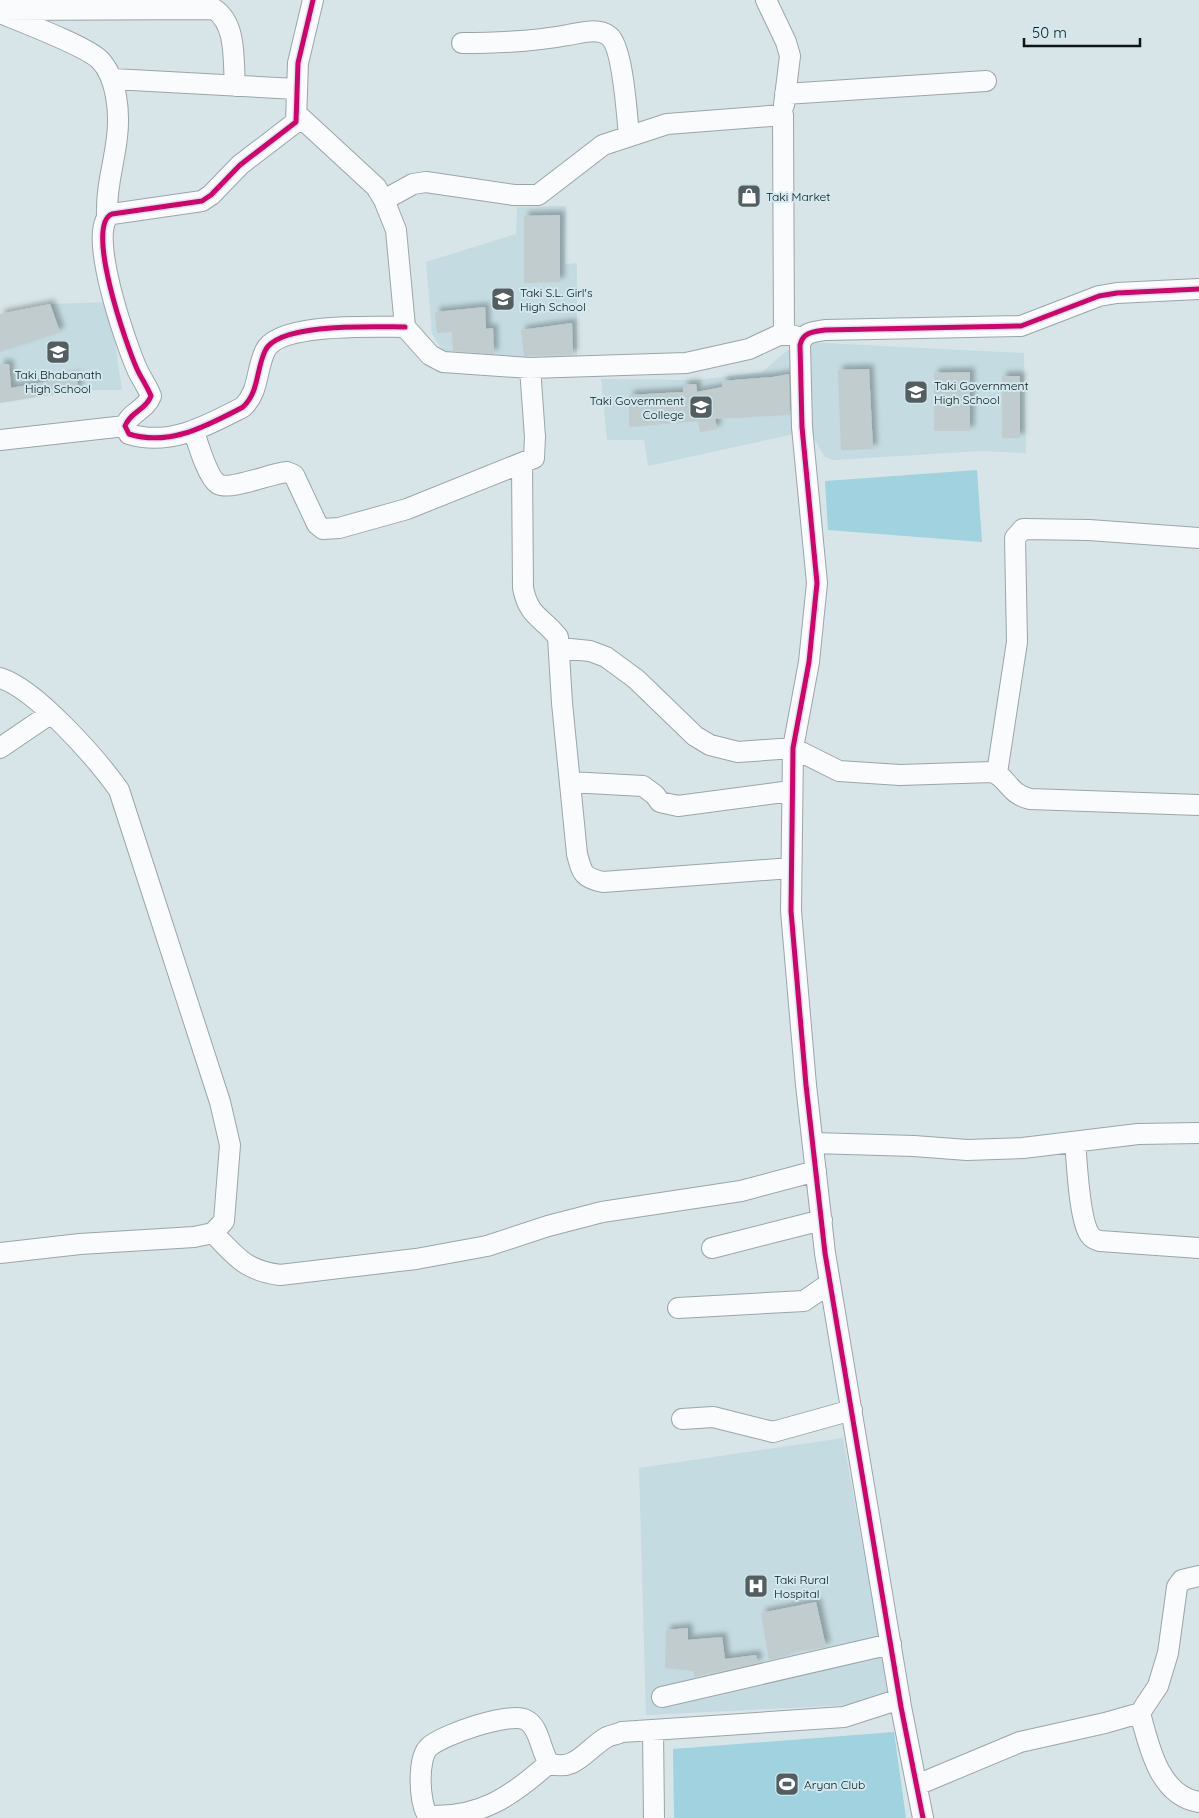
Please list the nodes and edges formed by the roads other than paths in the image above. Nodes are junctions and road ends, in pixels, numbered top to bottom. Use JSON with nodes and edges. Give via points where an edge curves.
{"nodes":[{"id":1,"x":313,"y":0,"type":"edge"},
{"id":2,"x":766,"y":0,"type":"edge"},
{"id":3,"x":0,"y":12,"type":"edge"},
{"id":4,"x":462,"y":43,"type":"dead end"},
{"id":5,"x":113,"y":79,"type":"junction"},
{"id":6,"x":986,"y":81,"type":"dead end"},
{"id":7,"x":235,"y":86,"type":"junction"},
{"id":8,"x":297,"y":89,"type":"junction"},
{"id":9,"x":786,"y":94,"type":"junction"},
{"id":10,"x":298,"y":115,"type":"junction"},
{"id":11,"x":783,"y":115,"type":"junction"},
{"id":12,"x":629,"y":136,"type":"junction"},
{"id":13,"x":384,"y":200,"type":"junction"},
{"id":14,"x":107,"y":216,"type":"junction"},
{"id":15,"x":1199,"y":289,"type":"edge"},
{"id":16,"x":405,"y":327,"type":"junction"},
{"id":17,"x":793,"y":336,"type":"junction"},
{"id":18,"x":530,"y":368,"type":"junction"},
{"id":19,"x":125,"y":426,"type":"junction"},
{"id":20,"x":194,"y":432,"type":"junction"},
{"id":21,"x":0,"y":440,"type":"edge"},
{"id":22,"x":522,"y":464,"type":"junction"},
{"id":23,"x":1199,"y":538,"type":"edge"},
{"id":24,"x":560,"y":648,"type":"junction"},
{"id":25,"x":0,"y":678,"type":"edge"},
{"id":26,"x":50,"y":714,"type":"junction"},
{"id":27,"x":0,"y":748,"type":"edge"},
{"id":28,"x":793,"y":748,"type":"junction"},
{"id":29,"x":996,"y":773,"type":"junction"},
{"id":30,"x":570,"y":782,"type":"junction"},
{"id":31,"x":791,"y":791,"type":"junction"},
{"id":32,"x":1199,"y":805,"type":"edge"},
{"id":33,"x":791,"y":868,"type":"junction"},
{"id":34,"x":1199,"y":1132,"type":"edge"},
{"id":35,"x":1075,"y":1142,"type":"junction"},
{"id":36,"x":814,"y":1143,"type":"junction"},
{"id":37,"x":816,"y":1172,"type":"junction"},
{"id":38,"x":822,"y":1220,"type":"junction"},
{"id":39,"x":213,"y":1233,"type":"junction"},
{"id":40,"x":712,"y":1248,"type":"dead end"},
{"id":41,"x":1199,"y":1248,"type":"edge"},
{"id":42,"x":0,"y":1253,"type":"edge"},
{"id":43,"x":830,"y":1282,"type":"junction"},
{"id":44,"x":678,"y":1308,"type":"dead end"},
{"id":45,"x":852,"y":1410,"type":"junction"},
{"id":46,"x":682,"y":1419,"type":"dead end"},
{"id":47,"x":1199,"y":1576,"type":"edge"},
{"id":48,"x":891,"y":1644,"type":"junction"},
{"id":49,"x":662,"y":1697,"type":"dead end"},
{"id":50,"x":900,"y":1699,"type":"junction"},
{"id":51,"x":1140,"y":1713,"type":"junction"},
{"id":52,"x":653,"y":1730,"type":"junction"},
{"id":53,"x":549,"y":1763,"type":"junction"},
{"id":54,"x":917,"y":1785,"type":"junction"},
{"id":55,"x":1199,"y":1802,"type":"edge"},
{"id":56,"x":654,"y":1818,"type":"edge"},
{"id":57,"x":923,"y":1818,"type":"edge"}],
"edges":[{"from":1,"to":8,"type":"street","via":[[298,63]]},
{"from":2,"to":9,"type":"street","via":[[790,56]]},
{"from":3,"to":5,"type":"street","via":[[92,54]]},
{"from":3,"to":7,"type":"street","via":[[214,9],[224,15],[230,26]]},
{"from":4,"to":12,"type":"street","via":[[524,42],[589,31],[609,36],[615,43],[622,71]]},
{"from":5,"to":7,"type":"street"},
{"from":5,"to":14,"type":"street","via":[[117,137],[108,182]]},
{"from":6,"to":9,"type":"street"},
{"from":7,"to":8,"type":"street"},
{"from":8,"to":10,"type":"street"},
{"from":9,"to":11,"type":"street"},
{"from":10,"to":13,"type":"street","via":[[376,188]]},
{"from":10,"to":14,"type":"street","via":[[296,122],[240,165],[202,201]]},
{"from":11,"to":12,"type":"street","via":[[667,124]]},
{"from":11,"to":17,"type":"street"},
{"from":12,"to":13,"type":"street","via":[[603,145],[538,195],[514,196],[426,182],[413,184]]},
{"from":13,"to":16,"type":"street","via":[[396,230]]},
{"from":14,"to":19,"type":"street","via":[[102,233],[106,271],[137,369],[152,396],[148,406],[128,418]]},
{"from":15,"to":17,"type":"street","via":[[1099,296],[1021,326],[825,330]]},
{"from":16,"to":18,"type":"street","via":[[430,355],[442,362]]},
{"from":16,"to":20,"type":"street","via":[[326,328],[273,341],[265,351],[249,402]]},
{"from":17,"to":18,"type":"street","via":[[686,363]]},
{"from":17,"to":28,"type":"street","via":[[817,583],[809,662]]},
{"from":18,"to":22,"type":"street","via":[[535,452],[534,458]]},
{"from":19,"to":20,"type":"street","via":[[129,434],[138,437]]},
{"from":19,"to":21,"type":"street"},
{"from":20,"to":22,"type":"street","via":[[212,477],[218,484],[224,486],[287,472],[294,475],[317,524],[329,530],[407,509]]},
{"from":22,"to":24,"type":"street","via":[[523,588],[526,604],[558,637]]},
{"from":23,"to":29,"type":"street","via":[[1023,529],[1015,538],[1017,642]]},
{"from":24,"to":28,"type":"street","via":[[590,651],[606,657],[636,679],[695,736],[710,745],[738,752]]},
{"from":24,"to":30,"type":"street"},
{"from":25,"to":26,"type":"street","via":[[14,684]]},
{"from":26,"to":27,"type":"street"},
{"from":26,"to":39,"type":"street","via":[[86,747],[118,790],[220,1102],[230,1145],[228,1187],[224,1221]]},
{"from":28,"to":29,"type":"street","via":[[839,771],[900,775]]},
{"from":28,"to":31,"type":"street"},
{"from":29,"to":32,"type":"street","via":[[1014,794],[1030,800]]},
{"from":30,"to":31,"type":"street","via":[[643,786],[660,802],[678,806]]},
{"from":30,"to":33,"type":"street","via":[[577,854],[582,872],[590,879],[603,882]]},
{"from":31,"to":33,"type":"street"},
{"from":33,"to":36,"type":"street","via":[[791,910]]},
{"from":34,"to":35,"type":"street","via":[[1138,1134]]},
{"from":35,"to":36,"type":"street","via":[[967,1150]]},
{"from":35,"to":41,"type":"street","via":[[1086,1228],[1090,1236],[1100,1241]]},
{"from":36,"to":37,"type":"street"},
{"from":37,"to":38,"type":"street"},
{"from":37,"to":39,"type":"street","via":[[741,1191],[602,1212],[487,1246],[416,1259],[280,1274],[260,1272],[242,1264]]},
{"from":38,"to":40,"type":"street"},
{"from":38,"to":43,"type":"street"},
{"from":39,"to":42,"type":"street","via":[[194,1238],[80,1244]]},
{"from":43,"to":44,"type":"street","via":[[804,1301]]},
{"from":43,"to":45,"type":"street"},
{"from":45,"to":46,"type":"street","via":[[774,1432],[713,1418]]},
{"from":45,"to":48,"type":"street"},
{"from":47,"to":51,"type":"street","via":[[1182,1580],[1178,1587],[1168,1653],[1158,1686]]},
{"from":48,"to":49,"type":"street"},
{"from":48,"to":50,"type":"street"},
{"from":50,"to":52,"type":"street","via":[[844,1717]]},
{"from":50,"to":54,"type":"street"},
{"from":51,"to":54,"type":"street","via":[[1020,1742]]},
{"from":51,"to":55,"type":"street","via":[[1152,1756],[1169,1785],[1186,1800]]},
{"from":52,"to":53,"type":"street","via":[[622,1732],[607,1738],[568,1765]]},
{"from":52,"to":56,"type":"street"},
{"from":53,"to":53,"type":"street","via":[[534,1726],[527,1720],[514,1718],[477,1724],[430,1745],[424,1752],[421,1766],[423,1809],[428,1816],[438,1816],[486,1807],[520,1790]]},
{"from":54,"to":57,"type":"street"}]}
